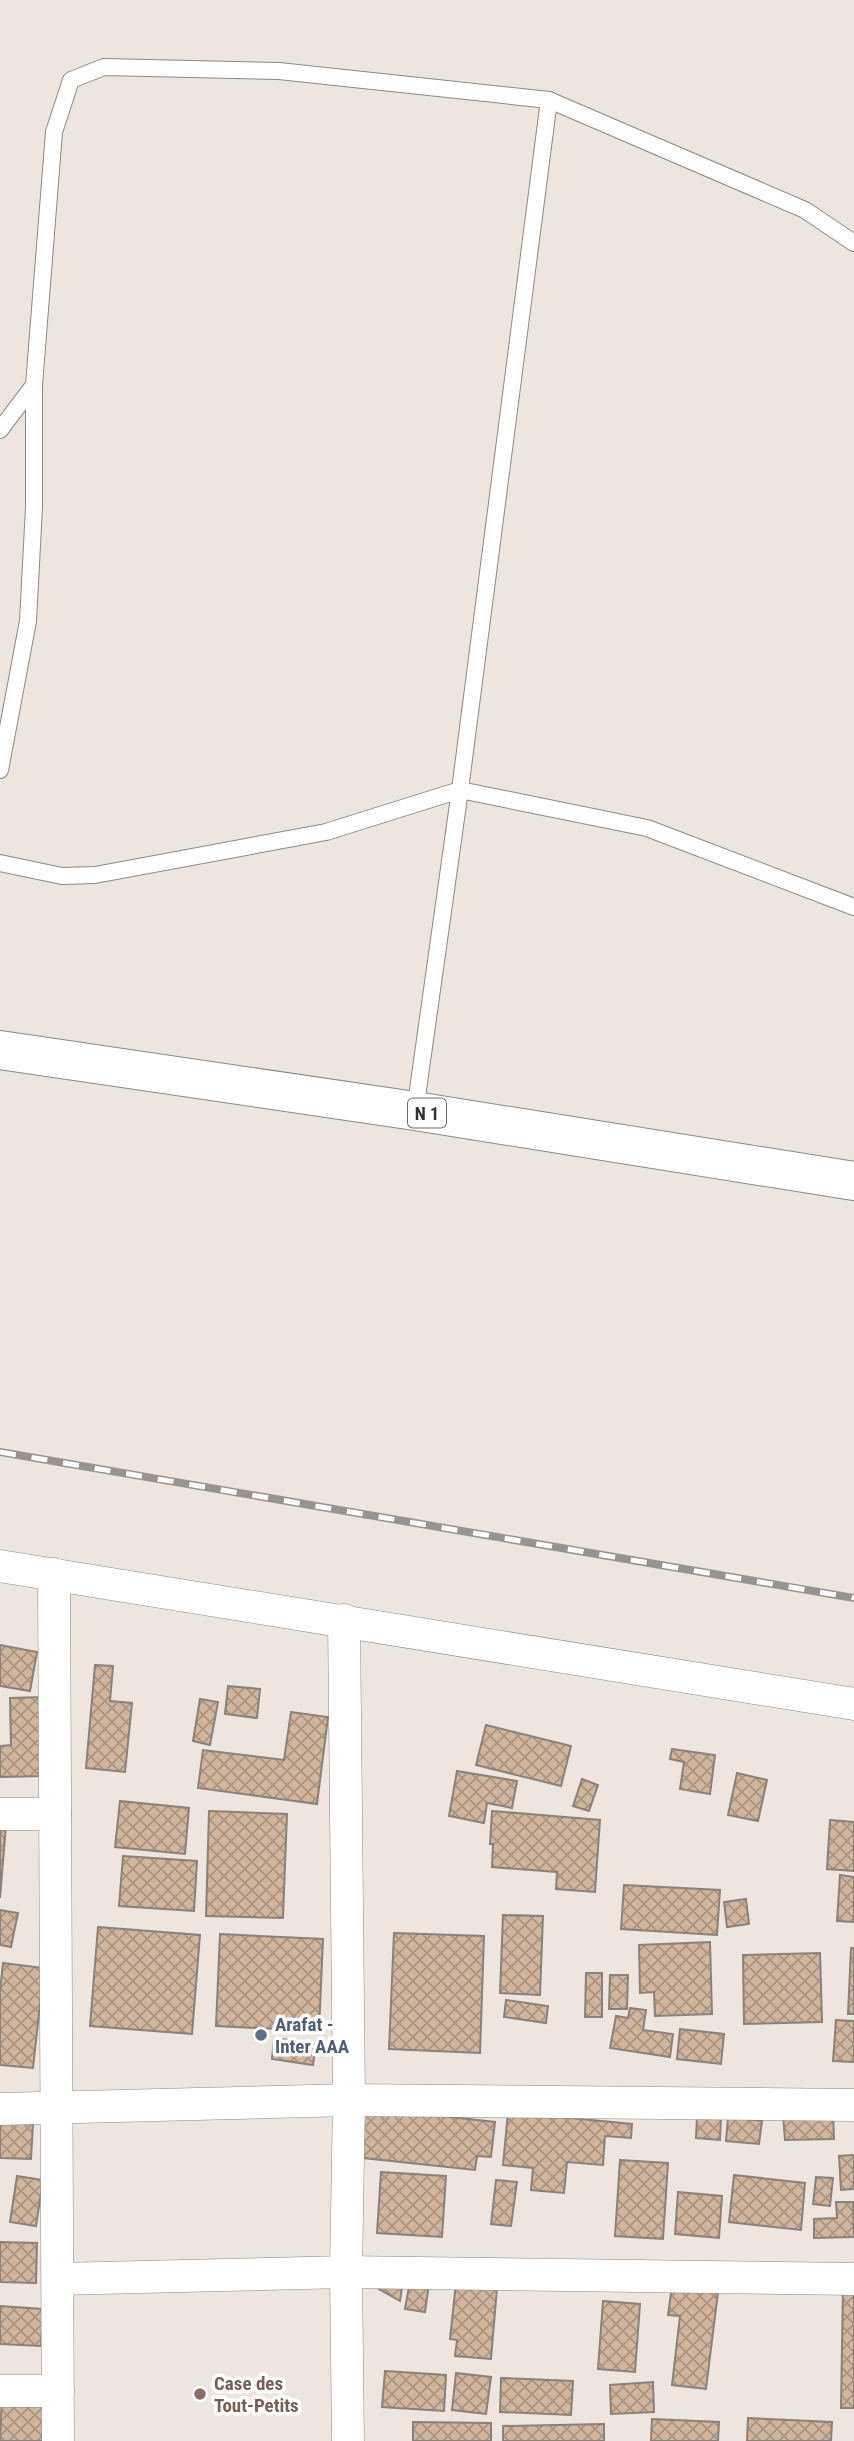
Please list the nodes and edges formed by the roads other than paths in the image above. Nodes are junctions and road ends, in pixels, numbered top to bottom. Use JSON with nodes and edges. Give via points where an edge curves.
{"nodes":[{"id":1,"x":549,"y":100,"type":"junction"},
{"id":2,"x":854,"y":243,"type":"edge"},
{"id":3,"x":34,"y":385,"type":"junction"},
{"id":4,"x":0,"y":430,"type":"edge"},
{"id":5,"x":0,"y":763,"type":"edge"},
{"id":6,"x":460,"y":790,"type":"junction"},
{"id":7,"x":0,"y":863,"type":"edge"},
{"id":8,"x":854,"y":907,"type":"edge"},
{"id":9,"x":0,"y":1050,"type":"edge"},
{"id":10,"x":415,"y":1111,"type":"junction"},
{"id":11,"x":854,"y":1181,"type":"edge"},
{"id":12,"x":0,"y":1566,"type":"edge"},
{"id":13,"x":54,"y":1574,"type":"junction"},
{"id":14,"x":344,"y":1620,"type":"junction"},
{"id":15,"x":854,"y":1704,"type":"edge"},
{"id":16,"x":0,"y":1814,"type":"edge"},
{"id":17,"x":55,"y":1814,"type":"junction"},
{"id":18,"x":349,"y":2100,"type":"junction"},
{"id":19,"x":854,"y":2105,"type":"edge"},
{"id":20,"x":0,"y":2109,"type":"edge"},
{"id":21,"x":56,"y":2109,"type":"junction"},
{"id":22,"x":346,"y":2272,"type":"junction"},
{"id":23,"x":58,"y":2278,"type":"junction"},
{"id":24,"x":854,"y":2279,"type":"edge"},
{"id":25,"x":0,"y":2391,"type":"edge"},
{"id":26,"x":58,"y":2391,"type":"junction"},
{"id":27,"x":58,"y":2441,"type":"edge"},
{"id":28,"x":348,"y":2441,"type":"edge"}],
"edges":[{"from":1,"to":2,"type":"lane","via":[[805,210]]},
{"from":1,"to":3,"type":"lane","via":[[279,71],[104,67],[71,80],[54,132]]},
{"from":1,"to":6,"type":"lane"},
{"from":3,"to":4,"type":"lane"},
{"from":3,"to":5,"type":"lane","via":[[28,621]]},
{"from":6,"to":7,"type":"lane","via":[[326,832],[95,875],[62,876]]},
{"from":6,"to":8,"type":"lane","via":[[648,828]]},
{"from":6,"to":10,"type":"lane"},
{"from":9,"to":10,"type":"highway","number":"N 1"},
{"from":10,"to":11,"type":"highway","number":"N 1"},
{"from":12,"to":13,"type":"street"},
{"from":13,"to":14,"type":"street"},
{"from":13,"to":17,"type":"street"},
{"from":14,"to":15,"type":"street"},
{"from":14,"to":18,"type":"street"},
{"from":16,"to":17,"type":"street"},
{"from":17,"to":21,"type":"street"},
{"from":18,"to":19,"type":"street"},
{"from":18,"to":21,"type":"street"},
{"from":18,"to":22,"type":"street"},
{"from":20,"to":21,"type":"street"},
{"from":21,"to":23,"type":"street"},
{"from":22,"to":23,"type":"street"},
{"from":22,"to":24,"type":"street"},
{"from":22,"to":28,"type":"street"},
{"from":23,"to":26,"type":"street"},
{"from":25,"to":26,"type":"street"},
{"from":26,"to":27,"type":"street"}]}
